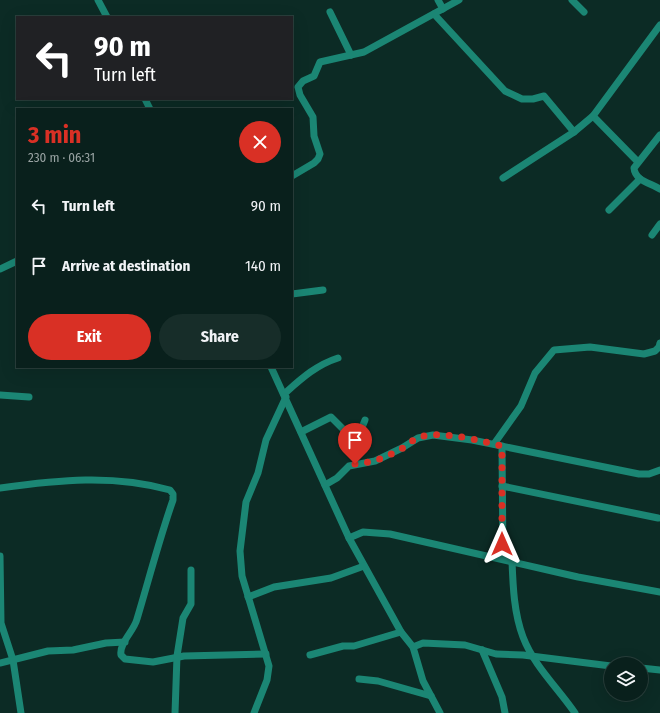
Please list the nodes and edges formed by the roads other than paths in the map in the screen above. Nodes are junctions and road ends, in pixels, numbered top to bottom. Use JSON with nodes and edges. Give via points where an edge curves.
{"nodes":[{"id":1,"x":98,"y":0,"type":"edge"},
{"id":2,"x":438,"y":0,"type":"edge"},
{"id":3,"x":459,"y":0,"type":"edge"},
{"id":4,"x":572,"y":0,"type":"edge"},
{"id":5,"x":443,"y":9,"type":"junction"},
{"id":6,"x":330,"y":12,"type":"dead end"},
{"id":7,"x":584,"y":12,"type":"dead end"},
{"id":8,"x":434,"y":14,"type":"junction"},
{"id":9,"x":106,"y":16,"type":"edge"},
{"id":10,"x":660,"y":25,"type":"edge"},
{"id":11,"x":351,"y":55,"type":"junction"},
{"id":12,"x":593,"y":116,"type":"junction"},
{"id":13,"x":574,"y":132,"type":"junction"},
{"id":14,"x":660,"y":135,"type":"edge"},
{"id":15,"x":638,"y":162,"type":"junction"},
{"id":16,"x":293,"y":175,"type":"edge"},
{"id":17,"x":503,"y":178,"type":"dead end"},
{"id":18,"x":640,"y":179,"type":"junction"},
{"id":19,"x":660,"y":189,"type":"edge"},
{"id":20,"x":609,"y":210,"type":"dead end"},
{"id":21,"x":660,"y":224,"type":"edge"},
{"id":22,"x":652,"y":235,"type":"dead end"},
{"id":23,"x":16,"y":261,"type":"edge"},
{"id":24,"x":0,"y":269,"type":"edge"},
{"id":25,"x":323,"y":290,"type":"dead end"},
{"id":26,"x":293,"y":294,"type":"edge"},
{"id":27,"x":660,"y":343,"type":"edge"},
{"id":28,"x":338,"y":358,"type":"dead end"},
{"id":29,"x":271,"y":368,"type":"edge"},
{"id":30,"x":0,"y":395,"type":"edge"},
{"id":31,"x":285,"y":396,"type":"junction"},
{"id":32,"x":29,"y":397,"type":"dead end"},
{"id":33,"x":365,"y":420,"type":"dead end"},
{"id":34,"x":301,"y":432,"type":"junction"},
{"id":35,"x":494,"y":444,"type":"junction"},
{"id":36,"x":502,"y":446,"type":"junction"},
{"id":37,"x":660,"y":470,"type":"edge"},
{"id":38,"x":325,"y":485,"type":"junction"},
{"id":39,"x":502,"y":486,"type":"junction"},
{"id":40,"x":0,"y":488,"type":"edge"},
{"id":41,"x":658,"y":518,"type":"dead end"},
{"id":42,"x":349,"y":538,"type":"junction"},
{"id":43,"x":0,"y":556,"type":"edge"},
{"id":44,"x":503,"y":559,"type":"junction"},
{"id":45,"x":512,"y":561,"type":"junction"},
{"id":46,"x":364,"y":566,"type":"junction"},
{"id":47,"x":191,"y":570,"type":"dead end"},
{"id":48,"x":660,"y":592,"type":"edge"},
{"id":49,"x":248,"y":597,"type":"junction"},
{"id":50,"x":401,"y":632,"type":"junction"},
{"id":51,"x":125,"y":642,"type":"junction"},
{"id":52,"x":413,"y":646,"type":"junction"},
{"id":53,"x":482,"y":650,"type":"junction"},
{"id":54,"x":266,"y":654,"type":"junction"},
{"id":55,"x":310,"y":655,"type":"dead end"},
{"id":56,"x":177,"y":656,"type":"junction"},
{"id":57,"x":533,"y":656,"type":"junction"},
{"id":58,"x":13,"y":660,"type":"junction"},
{"id":59,"x":0,"y":663,"type":"edge"},
{"id":60,"x":604,"y":665,"type":"edge"},
{"id":61,"x":648,"y":669,"type":"edge"},
{"id":62,"x":660,"y":670,"type":"edge"},
{"id":63,"x":359,"y":679,"type":"dead end"},
{"id":64,"x":431,"y":696,"type":"junction"},
{"id":65,"x":257,"y":711,"type":"edge"},
{"id":66,"x":21,"y":713,"type":"edge"},
{"id":67,"x":174,"y":713,"type":"edge"},
{"id":68,"x":440,"y":713,"type":"edge"},
{"id":69,"x":505,"y":713,"type":"edge"},
{"id":70,"x":575,"y":713,"type":"edge"}],
"edges":[{"from":1,"to":9,"type":"street"},
{"from":2,"to":5,"type":"street"},
{"from":3,"to":5,"type":"street"},
{"from":4,"to":7,"type":"street"},
{"from":5,"to":8,"type":"street"},
{"from":6,"to":11,"type":"street"},
{"from":8,"to":11,"type":"street","via":[[364,52]]},
{"from":8,"to":13,"type":"street","via":[[505,91],[522,99],[544,96]]},
{"from":10,"to":12,"type":"street"},
{"from":11,"to":16,"type":"street","via":[[320,62],[314,76],[298,87],[313,117],[314,136],[320,154],[314,163]]},
{"from":12,"to":13,"type":"street"},
{"from":12,"to":15,"type":"street"},
{"from":13,"to":17,"type":"street"},
{"from":14,"to":15,"type":"street"},
{"from":15,"to":18,"type":"street","via":[[634,172]]},
{"from":18,"to":19,"type":"street"},
{"from":18,"to":20,"type":"street"},
{"from":21,"to":22,"type":"street"},
{"from":23,"to":24,"type":"street"},
{"from":25,"to":26,"type":"street"},
{"from":27,"to":35,"type":"street","via":[[655,351],[644,354],[590,347],[554,350],[535,373],[521,406]]},
{"from":28,"to":31,"type":"street","via":[[305,375]]},
{"from":29,"to":31,"type":"street"},
{"from":30,"to":32,"type":"street"},
{"from":31,"to":34,"type":"street"},
{"from":31,"to":49,"type":"street","via":[[266,440],[258,473],[246,502],[240,551],[242,576]]},
{"from":33,"to":34,"type":"street","via":[[359,435],[345,431],[331,417]]},
{"from":34,"to":38,"type":"street"},
{"from":35,"to":36,"type":"street"},
{"from":35,"to":38,"type":"street","via":[[433,435],[418,438],[388,456],[349,466]]},
{"from":36,"to":37,"type":"street","via":[[640,474]]},
{"from":36,"to":39,"type":"street"},
{"from":38,"to":42,"type":"street"},
{"from":39,"to":41,"type":"street"},
{"from":39,"to":44,"type":"street"},
{"from":40,"to":51,"type":"street","via":[[56,481],[102,479],[137,483],[172,492],[173,500],[137,621]]},
{"from":42,"to":44,"type":"street","via":[[363,532],[390,534]]},
{"from":42,"to":46,"type":"street"},
{"from":43,"to":58,"type":"street","via":[[2,623]]},
{"from":44,"to":45,"type":"street"},
{"from":45,"to":48,"type":"street","via":[[578,577]]},
{"from":45,"to":57,"type":"street","via":[[516,612],[523,638]]},
{"from":46,"to":49,"type":"street","via":[[331,578],[274,588]]},
{"from":46,"to":50,"type":"street"},
{"from":47,"to":56,"type":"street","via":[[190,604],[183,618]]},
{"from":49,"to":54,"type":"street"},
{"from":50,"to":52,"type":"street"},
{"from":50,"to":55,"type":"street","via":[[354,646],[343,646]]},
{"from":51,"to":56,"type":"street","via":[[120,653],[125,659],[153,662]]},
{"from":51,"to":58,"type":"street","via":[[48,651]]},
{"from":52,"to":53,"type":"street","via":[[433,643],[465,645]]},
{"from":52,"to":64,"type":"street","via":[[423,681]]},
{"from":53,"to":57,"type":"street","via":[[496,654]]},
{"from":53,"to":69,"type":"street","via":[[502,698]]},
{"from":54,"to":56,"type":"street"},
{"from":54,"to":65,"type":"street","via":[[269,666],[267,680]]},
{"from":56,"to":67,"type":"street"},
{"from":57,"to":60,"type":"street"},
{"from":57,"to":70,"type":"street"},
{"from":58,"to":59,"type":"street"},
{"from":58,"to":66,"type":"street"},
{"from":61,"to":62,"type":"street"},
{"from":63,"to":64,"type":"street","via":[[378,681]]},
{"from":64,"to":68,"type":"street"}]}
